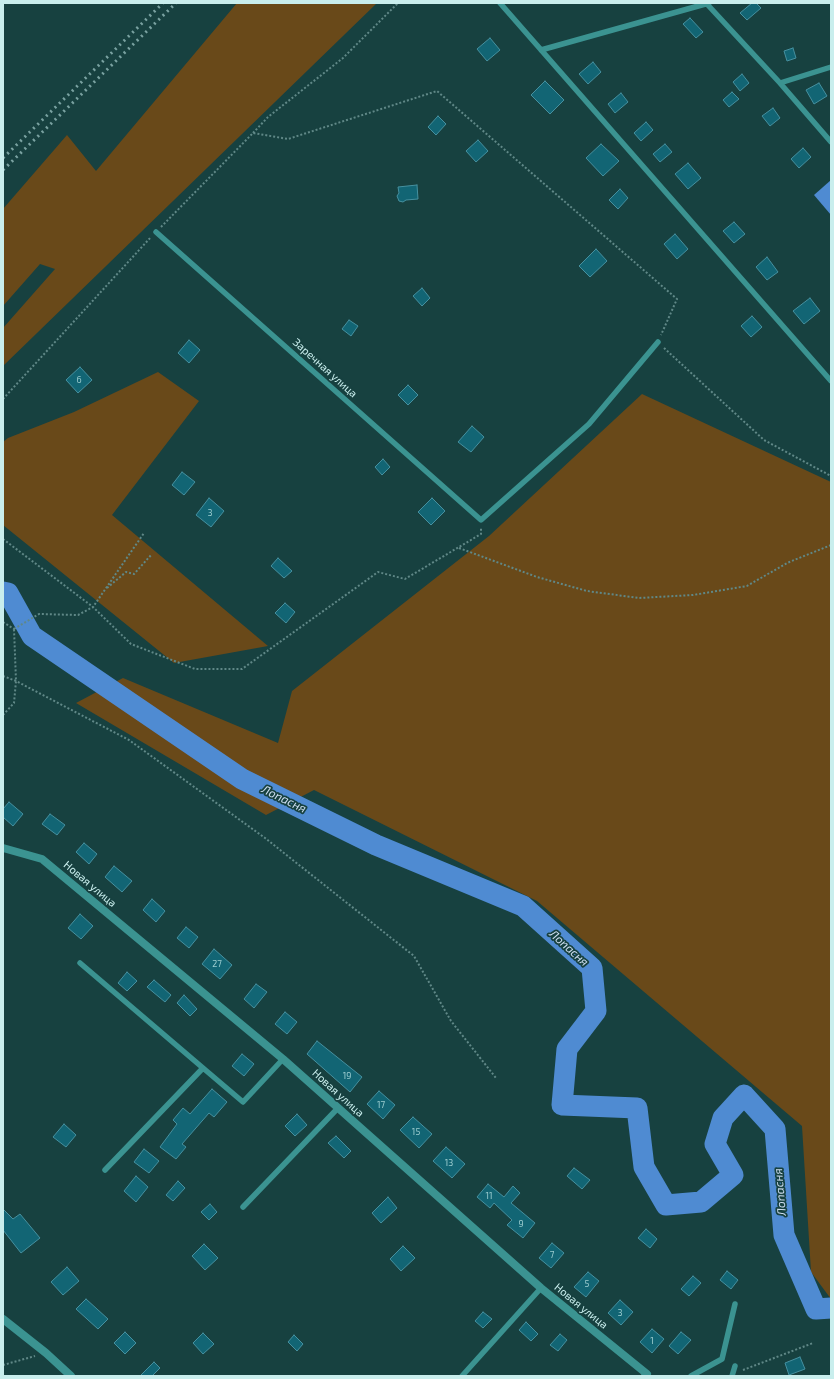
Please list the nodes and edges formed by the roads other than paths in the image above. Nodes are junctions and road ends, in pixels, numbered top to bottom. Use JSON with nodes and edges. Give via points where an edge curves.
{"nodes":[{"id":1,"x":500,"y":3,"type":"edge"},
{"id":2,"x":707,"y":3,"type":"edge"},
{"id":3,"x":542,"y":50,"type":"junction"},
{"id":4,"x":831,"y":67,"type":"edge"},
{"id":5,"x":780,"y":83,"type":"junction"},
{"id":6,"x":831,"y":142,"type":"edge"},
{"id":7,"x":156,"y":232,"type":"road end"},
{"id":8,"x":658,"y":342,"type":"road end"},
{"id":9,"x":831,"y":381,"type":"edge"},
{"id":10,"x":3,"y":848,"type":"edge"},
{"id":11,"x":80,"y":963,"type":"dead end"},
{"id":12,"x":283,"y":1059,"type":"junction"},
{"id":13,"x":203,"y":1068,"type":"junction"},
{"id":14,"x":338,"y":1108,"type":"junction"},
{"id":15,"x":105,"y":1170,"type":"dead end"},
{"id":16,"x":243,"y":1207,"type":"dead end"},
{"id":17,"x":541,"y":1288,"type":"junction"},
{"id":18,"x":735,"y":1304,"type":"dead end"},
{"id":19,"x":3,"y":1319,"type":"edge"},
{"id":20,"x":735,"y":1366,"type":"dead end"},
{"id":21,"x":647,"y":1375,"type":"edge"},
{"id":22,"x":732,"y":1375,"type":"edge"},
{"id":23,"x":70,"y":1376,"type":"edge"},
{"id":24,"x":462,"y":1376,"type":"edge"},
{"id":25,"x":691,"y":1376,"type":"edge"}],
"edges":[{"from":1,"to":3,"type":"lane"},
{"from":2,"to":3,"type":"lane"},
{"from":2,"to":5,"type":"lane"},
{"from":3,"to":9,"type":"lane"},
{"from":4,"to":5,"type":"lane"},
{"from":5,"to":6,"type":"lane"},
{"from":7,"to":8,"type":"lane","name":"Заречная улица","via":[[481,520],[589,424]]},
{"from":10,"to":12,"type":"street","name":"Новая улица","via":[[42,859]]},
{"from":11,"to":13,"type":"lane"},
{"from":12,"to":13,"type":"lane","via":[[242,1102]]},
{"from":12,"to":14,"type":"street","name":"Новая улица"},
{"from":13,"to":15,"type":"lane"},
{"from":14,"to":16,"type":"lane"},
{"from":14,"to":17,"type":"street","name":"Новая улица"},
{"from":17,"to":21,"type":"street","name":"Новая улица"},
{"from":17,"to":24,"type":"lane"},
{"from":18,"to":25,"type":"lane","via":[[722,1359]]},
{"from":19,"to":23,"type":"street"},
{"from":20,"to":22,"type":"lane"}]}
